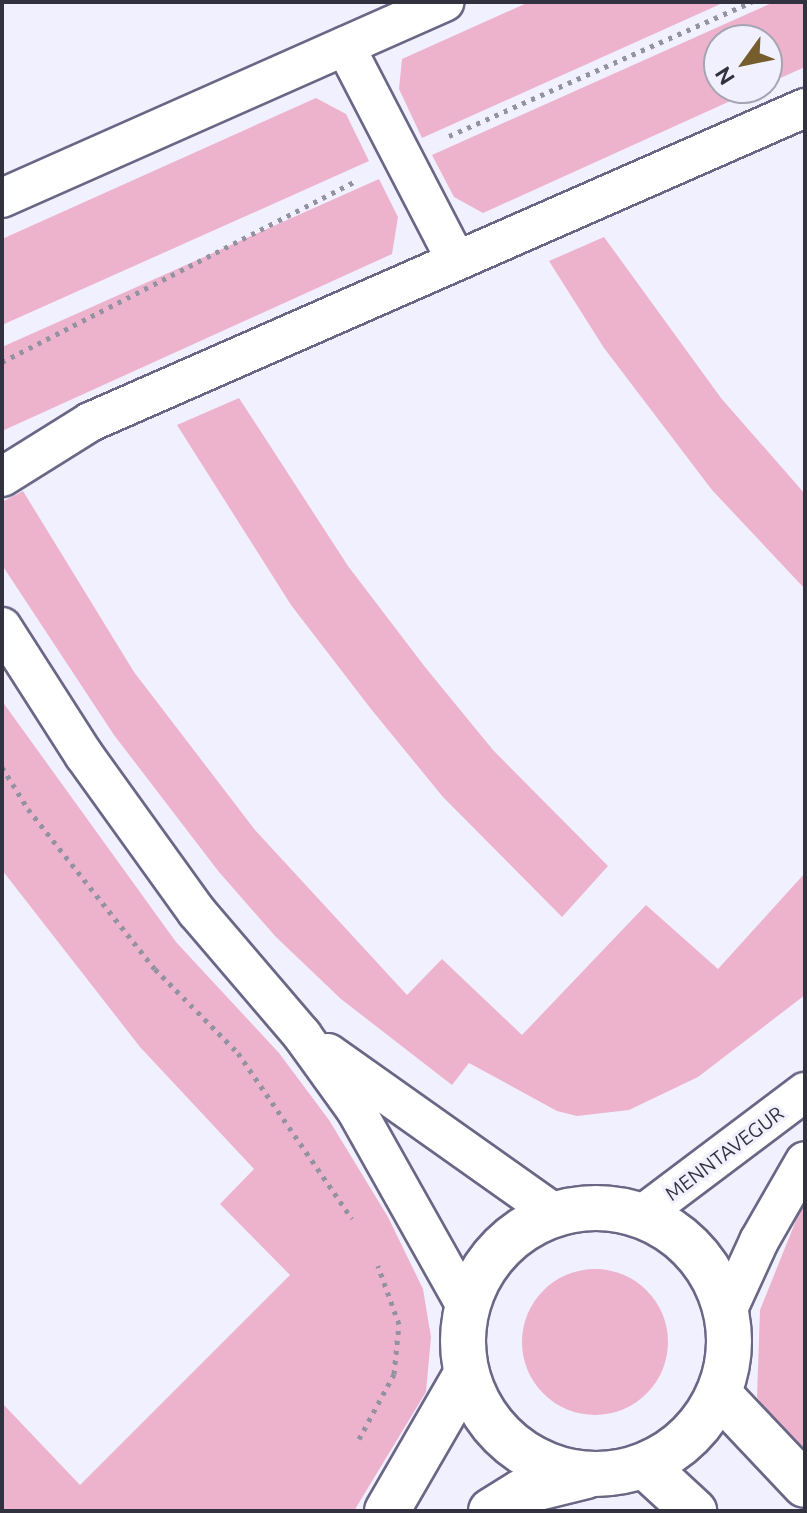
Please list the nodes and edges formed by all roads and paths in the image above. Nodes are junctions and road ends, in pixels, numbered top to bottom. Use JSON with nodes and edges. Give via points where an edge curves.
{"nodes":[{"id":1,"x":445,"y":2,"type":"edge"},
{"id":2,"x":345,"y":46,"type":"junction"},
{"id":3,"x":805,"y":108,"type":"edge"},
{"id":4,"x":2,"y":198,"type":"edge"},
{"id":5,"x":456,"y":260,"type":"junction"},
{"id":6,"x":2,"y":477,"type":"edge"},
{"id":7,"x":2,"y":627,"type":"edge"},
{"id":8,"x":2,"y":767,"type":"edge"},
{"id":9,"x":302,"y":1035,"type":"junction"},
{"id":10,"x":805,"y":1092,"type":"edge"},
{"id":11,"x":805,"y":1161,"type":"edge"},
{"id":12,"x":554,"y":1213,"type":"junction"},
{"id":13,"x":643,"y":1214,"type":"junction"},
{"id":14,"x":353,"y":1221,"type":"dead end"},
{"id":15,"x":376,"y":1263,"type":"dead end"},
{"id":16,"x":466,"y":1306,"type":"junction"},
{"id":17,"x":727,"y":1311,"type":"junction"},
{"id":18,"x":466,"y":1374,"type":"junction"},
{"id":19,"x":719,"y":1394,"type":"junction"},
{"id":20,"x":357,"y":1443,"type":"dead end"},
{"id":21,"x":645,"y":1466,"type":"junction"},
{"id":22,"x":590,"y":1475,"type":"junction"},
{"id":23,"x":805,"y":1485,"type":"edge"},
{"id":24,"x":387,"y":1511,"type":"edge"},
{"id":25,"x":491,"y":1511,"type":"edge"},
{"id":26,"x":694,"y":1511,"type":"edge"}],
"edges":[{"from":1,"to":2,"type":"lane"},
{"from":2,"to":4,"type":"lane"},
{"from":2,"to":5,"type":"lane"},
{"from":3,"to":5,"type":"lane"},
{"from":5,"to":6,"type":"lane","via":[[90,422]]},
{"from":7,"to":9,"type":"lane","via":[[84,755],[197,912]]},
{"from":8,"to":14,"type":"path","via":[[28,809],[155,969],[238,1053]]},
{"from":9,"to":12,"type":"lane"},
{"from":9,"to":16,"type":"lane","via":[[411,1199]]},
{"from":10,"to":13,"type":"lane","name":"MENNTAVEGUR"},
{"from":11,"to":17,"type":"lane"},
{"from":12,"to":13,"type":"street","via":[[599,1206]]},
{"from":12,"to":16,"type":"street","via":[[514,1233],[484,1266]]},
{"from":13,"to":17,"type":"street","via":[[681,1237],[710,1270]]},
{"from":15,"to":20,"type":"path","via":[[399,1324],[394,1374]]},
{"from":16,"to":18,"type":"street","via":[[461,1340]]},
{"from":17,"to":19,"type":"street","via":[[730,1353]]},
{"from":18,"to":22,"type":"street","via":[[483,1413],[511,1445],[548,1466]]},
{"from":18,"to":24,"type":"street"},
{"from":19,"to":21,"type":"street","via":[[684,1441]]},
{"from":19,"to":23,"type":"street"},
{"from":21,"to":22,"type":"street"},
{"from":21,"to":26,"type":"street"},
{"from":22,"to":25,"type":"street","via":[[522,1492]]}]}
